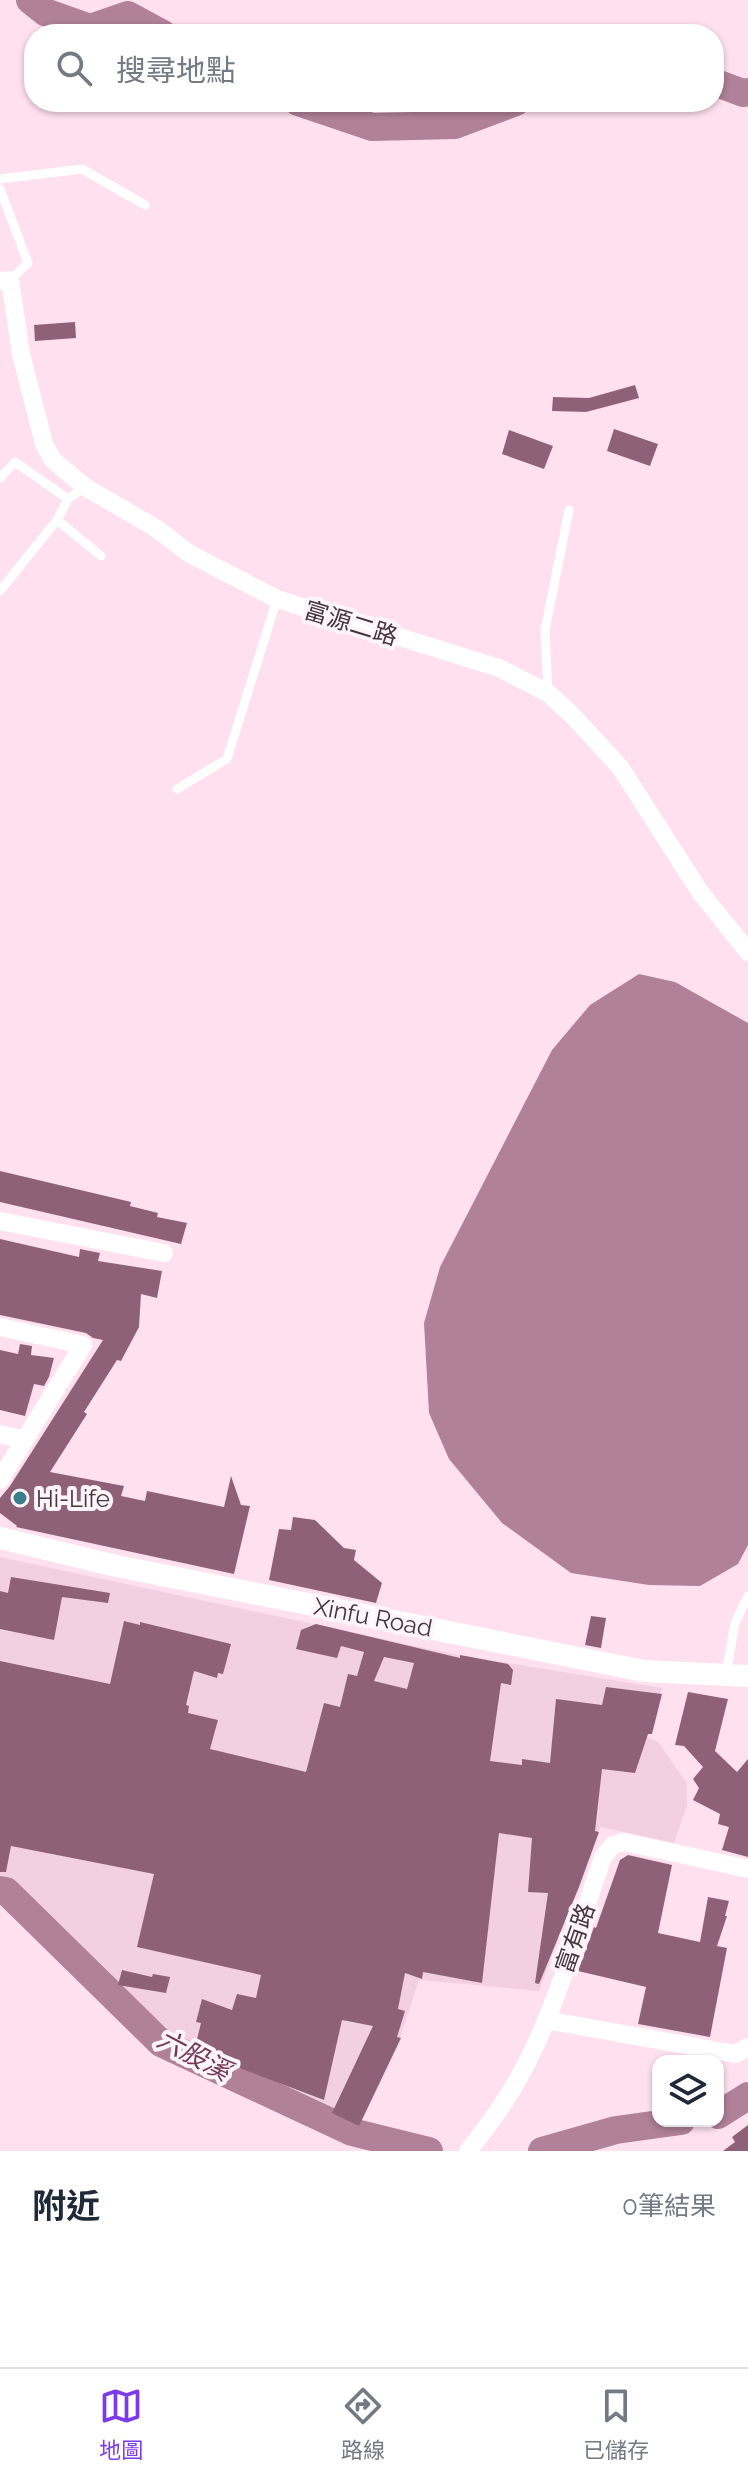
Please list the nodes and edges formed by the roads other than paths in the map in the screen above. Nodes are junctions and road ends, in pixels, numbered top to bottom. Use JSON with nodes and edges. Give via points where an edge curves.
{"nodes":[{"id":1,"x":0,"y":179,"type":"edge"},
{"id":2,"x":0,"y":189,"type":"edge"},
{"id":3,"x":145,"y":205,"type":"dead end"},
{"id":4,"x":5,"y":280,"type":"edge"},
{"id":5,"x":0,"y":478,"type":"edge"},
{"id":6,"x":85,"y":487,"type":"junction"},
{"id":7,"x":68,"y":499,"type":"junction"},
{"id":8,"x":569,"y":510,"type":"dead end"},
{"id":9,"x":57,"y":520,"type":"junction"},
{"id":10,"x":101,"y":556,"type":"dead end"},
{"id":11,"x":0,"y":591,"type":"edge"},
{"id":12,"x":277,"y":599,"type":"junction"},
{"id":13,"x":548,"y":693,"type":"junction"},
{"id":14,"x":177,"y":789,"type":"dead end"},
{"id":15,"x":748,"y":952,"type":"edge"},
{"id":16,"x":0,"y":1221,"type":"edge"},
{"id":17,"x":164,"y":1253,"type":"dead end"},
{"id":18,"x":0,"y":1327,"type":"edge"},
{"id":19,"x":0,"y":1434,"type":"edge"},
{"id":20,"x":24,"y":1440,"type":"junction"},
{"id":21,"x":0,"y":1480,"type":"edge"},
{"id":22,"x":0,"y":1538,"type":"edge"},
{"id":23,"x":748,"y":1596,"type":"edge"},
{"id":24,"x":737,"y":1675,"type":"edge"},
{"id":25,"x":748,"y":1869,"type":"edge"},
{"id":26,"x":546,"y":2020,"type":"junction"},
{"id":27,"x":748,"y":2047,"type":"edge"},
{"id":28,"x":468,"y":2151,"type":"edge"}],
"edges":[{"from":1,"to":3,"type":"lane","via":[[82,169]]},
{"from":2,"to":4,"type":"lane","via":[[28,263]]},
{"from":4,"to":6,"type":"street","name":"富源二路","via":[[44,444],[53,460]]},
{"from":5,"to":7,"type":"lane","via":[[15,462]]},
{"from":6,"to":7,"type":"lane"},
{"from":6,"to":12,"type":"street","name":"富源二路","via":[[190,554]]},
{"from":7,"to":9,"type":"lane"},
{"from":8,"to":13,"type":"lane","via":[[545,630]]},
{"from":9,"to":10,"type":"lane"},
{"from":9,"to":11,"type":"lane"},
{"from":12,"to":13,"type":"street","name":"富源二路","via":[[499,668]]},
{"from":12,"to":14,"type":"lane","via":[[227,759]]},
{"from":13,"to":15,"type":"street","name":"富源二路","via":[[620,767],[700,892]]},
{"from":16,"to":17,"type":"street"},
{"from":18,"to":20,"type":"street","via":[[83,1345]]},
{"from":19,"to":20,"type":"street"},
{"from":20,"to":21,"type":"street"},
{"from":22,"to":24,"type":"street","name":"Xinfu Road","via":[[644,1671]]},
{"from":23,"to":24,"type":"lane","via":[[735,1623]]},
{"from":25,"to":26,"type":"street","name":"富有路","via":[[624,1842],[613,1845],[603,1857]]},
{"from":26,"to":27,"type":"street","via":[[735,2054]]},
{"from":26,"to":28,"type":"street","name":"富有路","via":[[524,2069]]}]}
